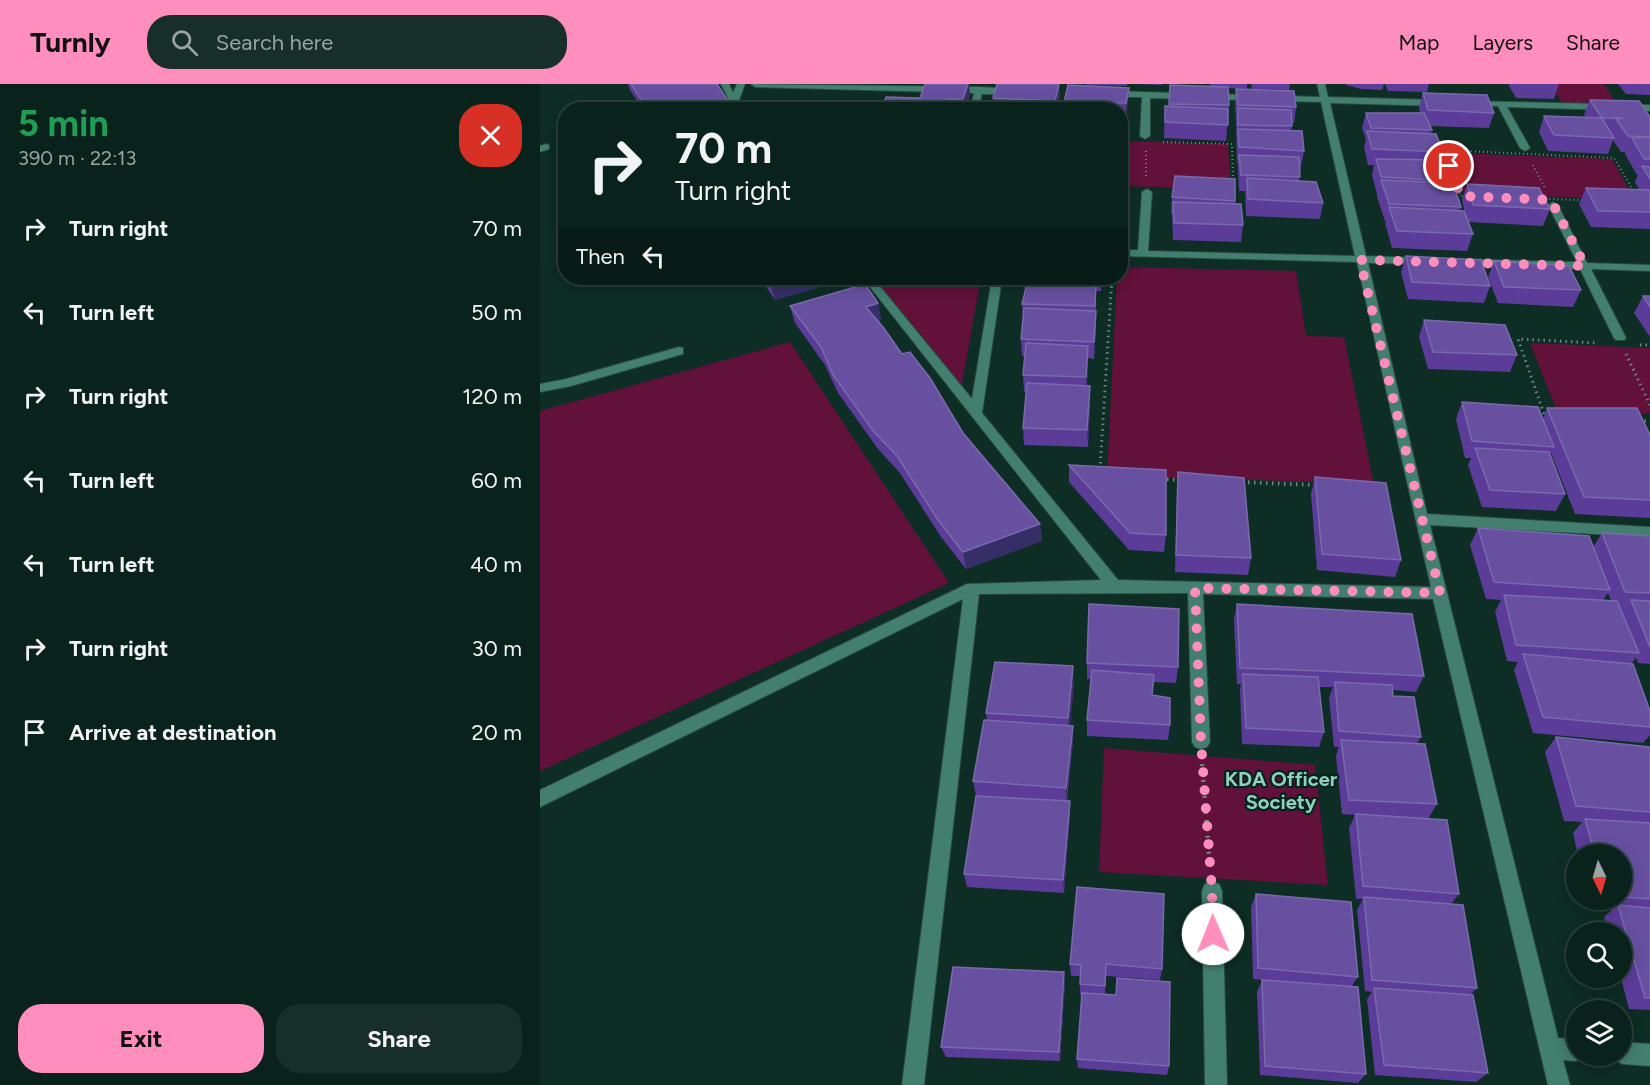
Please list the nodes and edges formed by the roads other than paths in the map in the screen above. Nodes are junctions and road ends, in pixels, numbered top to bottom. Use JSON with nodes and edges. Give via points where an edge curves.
{"nodes":[{"id":1,"x":724,"y":84,"type":"edge"},
{"id":2,"x":741,"y":84,"type":"edge"},
{"id":3,"x":755,"y":84,"type":"edge"},
{"id":4,"x":1321,"y":84,"type":"edge"},
{"id":5,"x":876,"y":86,"type":"edge"},
{"id":6,"x":898,"y":88,"type":"junction"},
{"id":7,"x":979,"y":90,"type":"junction"},
{"id":8,"x":1026,"y":92,"type":"edge"},
{"id":9,"x":1103,"y":94,"type":"edge"},
{"id":10,"x":1146,"y":95,"type":"junction"},
{"id":11,"x":893,"y":99,"type":"edge"},
{"id":12,"x":1325,"y":100,"type":"junction"},
{"id":13,"x":735,"y":102,"type":"edge"},
{"id":14,"x":738,"y":102,"type":"edge"},
{"id":15,"x":976,"y":102,"type":"edge"},
{"id":16,"x":1501,"y":104,"type":"junction"},
{"id":17,"x":1650,"y":108,"type":"edge"},
{"id":18,"x":1145,"y":138,"type":"road end"},
{"id":19,"x":1526,"y":150,"type":"road end"},
{"id":20,"x":1147,"y":192,"type":"road end"},
{"id":21,"x":1552,"y":202,"type":"road end"},
{"id":22,"x":1128,"y":252,"type":"edge"},
{"id":23,"x":1143,"y":253,"type":"junction"},
{"id":24,"x":1360,"y":260,"type":"junction"},
{"id":25,"x":1431,"y":261,"type":"edge"},
{"id":26,"x":1455,"y":262,"type":"edge"},
{"id":27,"x":1585,"y":266,"type":"junction"},
{"id":28,"x":1650,"y":268,"type":"edge"},
{"id":29,"x":874,"y":285,"type":"edge"},
{"id":30,"x":996,"y":285,"type":"edge"},
{"id":31,"x":1621,"y":341,"type":"road end"},
{"id":32,"x":679,"y":351,"type":"dead end"},
{"id":33,"x":540,"y":388,"type":"edge"},
{"id":34,"x":976,"y":413,"type":"junction"},
{"id":35,"x":1422,"y":519,"type":"junction"},
{"id":36,"x":1650,"y":532,"type":"edge"},
{"id":37,"x":1114,"y":586,"type":"junction"},
{"id":38,"x":972,"y":588,"type":"junction"},
{"id":39,"x":1195,"y":588,"type":"junction"},
{"id":40,"x":1440,"y":593,"type":"junction"},
{"id":41,"x":1201,"y":742,"type":"road end"},
{"id":42,"x":540,"y":799,"type":"edge"},
{"id":43,"x":1212,"y":891,"type":"road end"},
{"id":44,"x":1549,"y":1048,"type":"junction"},
{"id":45,"x":1566,"y":1049,"type":"edge"},
{"id":46,"x":1632,"y":1053,"type":"edge"},
{"id":47,"x":1650,"y":1054,"type":"edge"},
{"id":48,"x":913,"y":1085,"type":"edge"},
{"id":49,"x":1216,"y":1085,"type":"edge"},
{"id":50,"x":1559,"y":1085,"type":"edge"}],
"edges":[{"from":1,"to":13,"type":"street"},
{"from":2,"to":14,"type":"street"},
{"from":3,"to":5,"type":"street"},
{"from":4,"to":12,"type":"street"},
{"from":5,"to":6,"type":"street"},
{"from":6,"to":7,"type":"street"},
{"from":6,"to":11,"type":"street"},
{"from":7,"to":8,"type":"street"},
{"from":7,"to":15,"type":"street"},
{"from":9,"to":10,"type":"street"},
{"from":10,"to":12,"type":"street"},
{"from":10,"to":18,"type":"street"},
{"from":12,"to":16,"type":"street"},
{"from":12,"to":24,"type":"street"},
{"from":16,"to":17,"type":"street"},
{"from":16,"to":19,"type":"street"},
{"from":20,"to":23,"type":"street"},
{"from":21,"to":27,"type":"street"},
{"from":22,"to":23,"type":"street"},
{"from":23,"to":24,"type":"street"},
{"from":24,"to":25,"type":"street"},
{"from":24,"to":35,"type":"street"},
{"from":26,"to":27,"type":"street"},
{"from":27,"to":28,"type":"street"},
{"from":27,"to":31,"type":"street"},
{"from":29,"to":34,"type":"street"},
{"from":30,"to":34,"type":"street"},
{"from":32,"to":33,"type":"street"},
{"from":34,"to":37,"type":"street"},
{"from":35,"to":36,"type":"street"},
{"from":35,"to":40,"type":"street"},
{"from":37,"to":38,"type":"street"},
{"from":37,"to":39,"type":"street"},
{"from":38,"to":42,"type":"street"},
{"from":38,"to":48,"type":"street"},
{"from":39,"to":40,"type":"street"},
{"from":39,"to":41,"type":"street"},
{"from":40,"to":44,"type":"street"},
{"from":43,"to":49,"type":"street"},
{"from":44,"to":45,"type":"street"},
{"from":44,"to":50,"type":"street"},
{"from":46,"to":47,"type":"street"}]}
